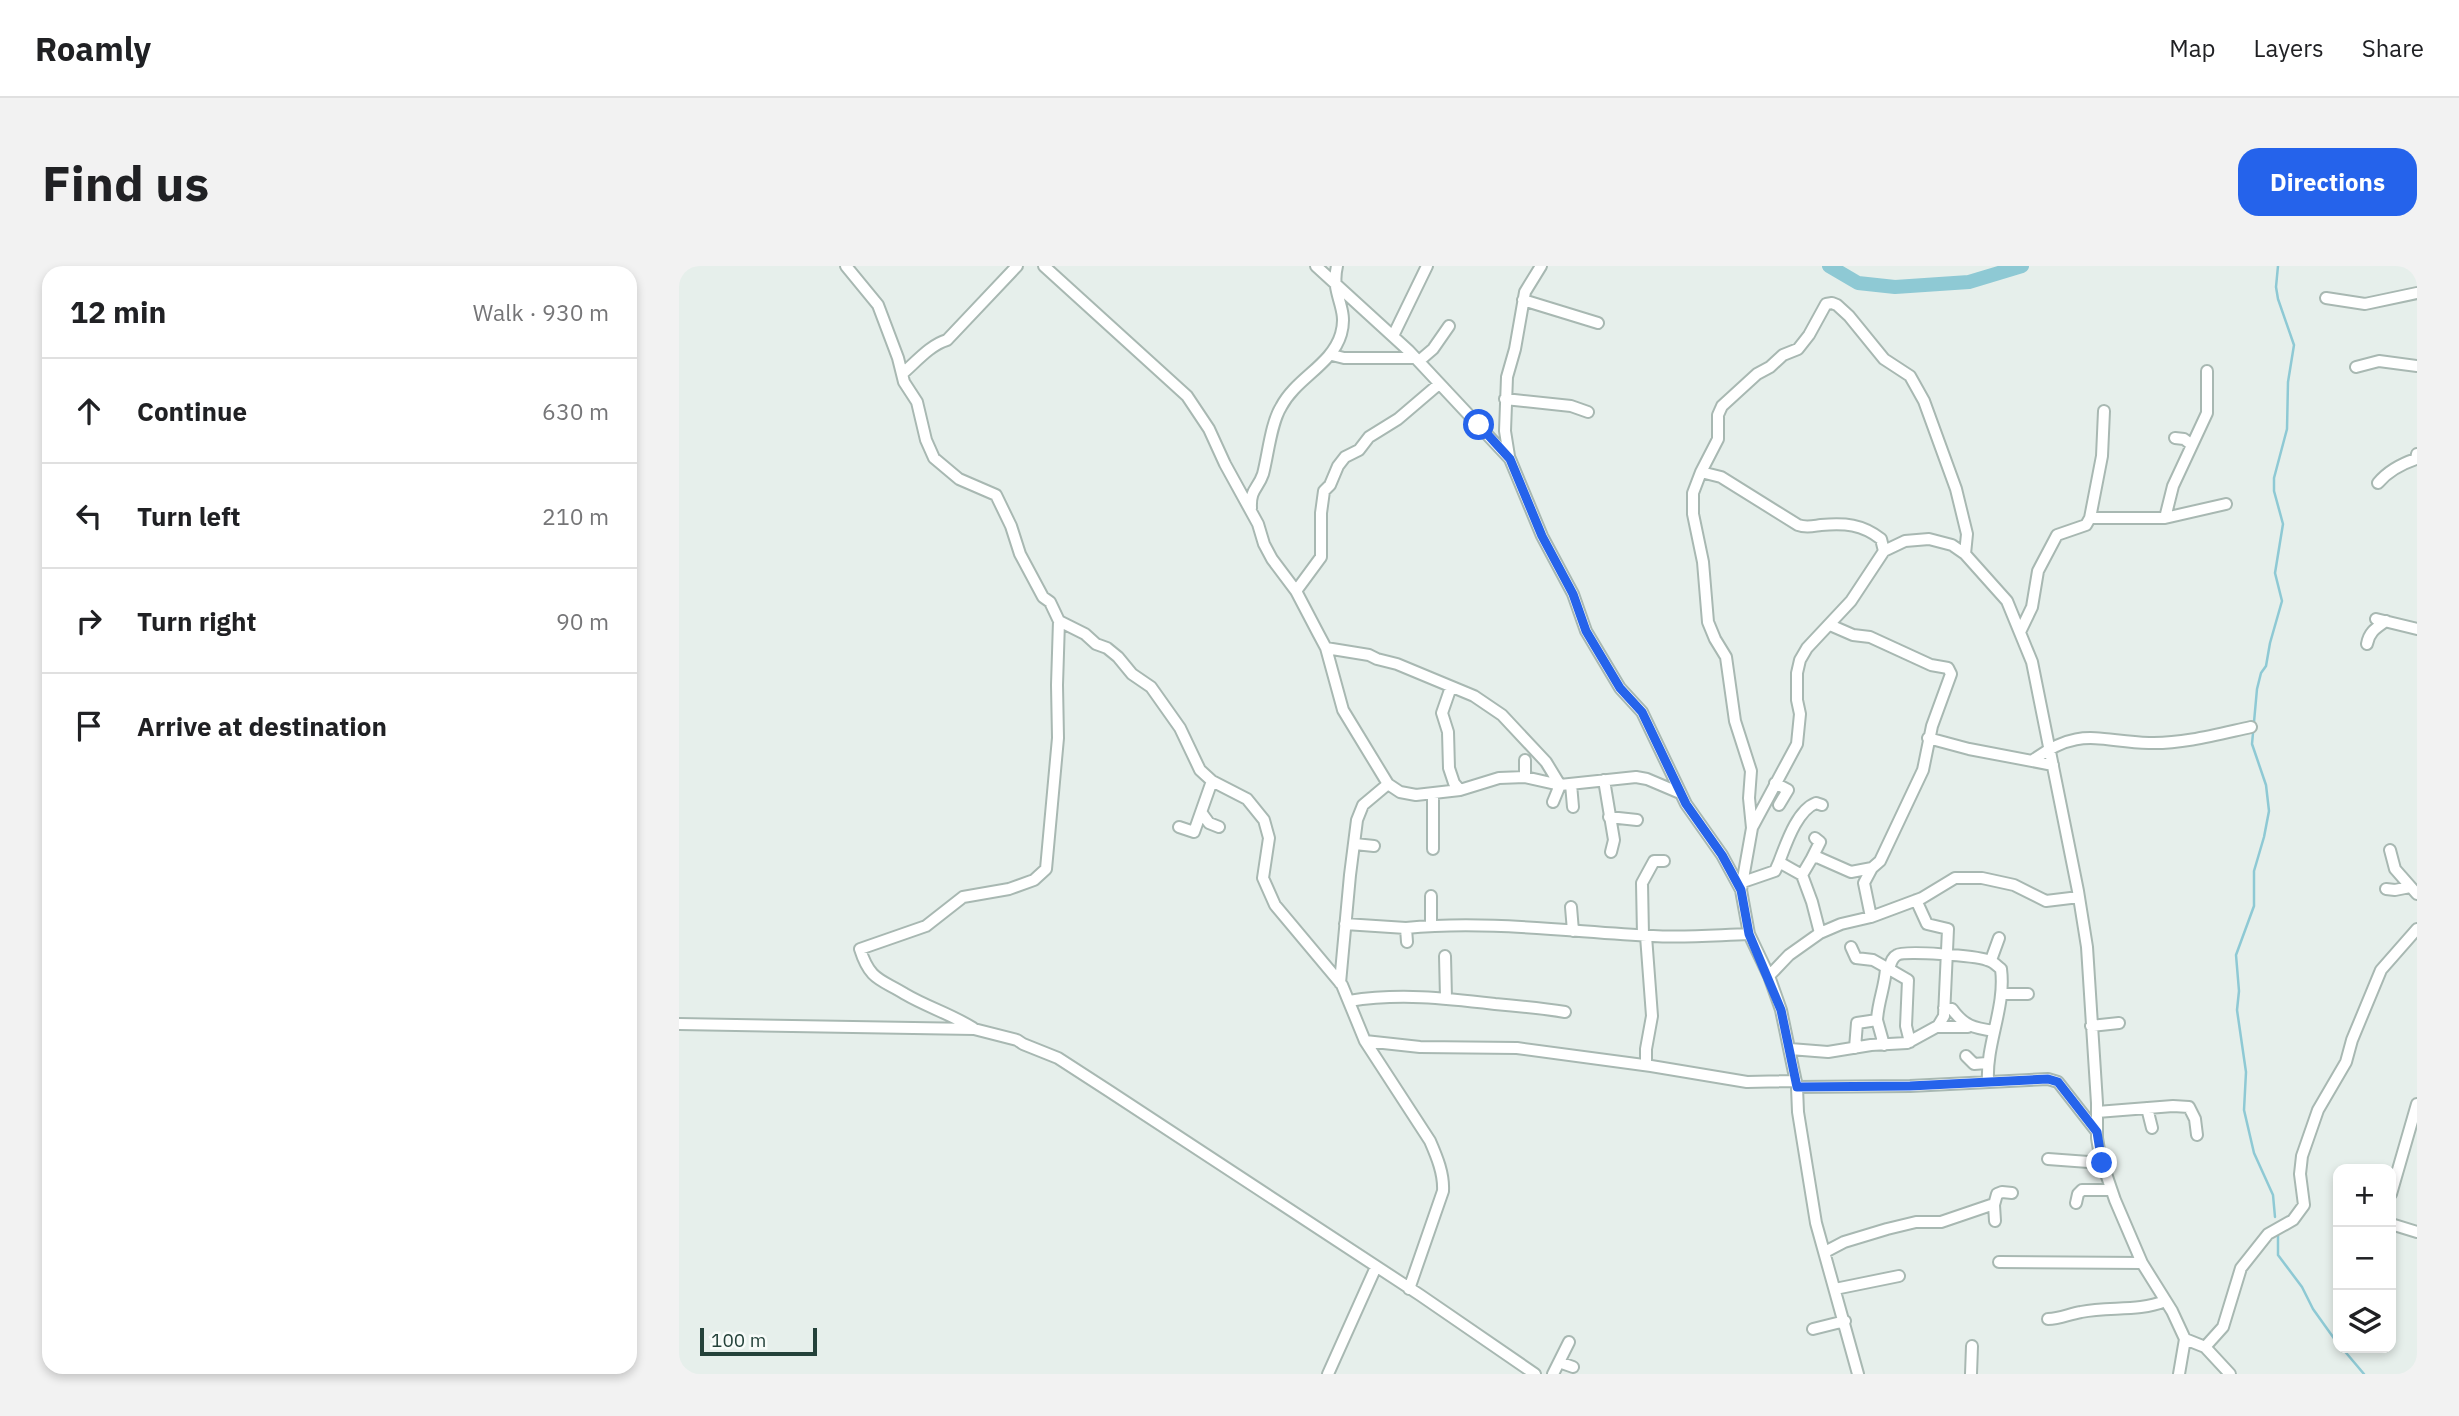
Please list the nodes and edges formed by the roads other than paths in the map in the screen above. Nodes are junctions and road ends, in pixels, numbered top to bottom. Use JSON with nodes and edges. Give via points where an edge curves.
{"nodes":[{"id":1,"x":846,"y":266,"type":"edge"},
{"id":2,"x":1017,"y":266,"type":"edge"},
{"id":3,"x":1044,"y":266,"type":"edge"},
{"id":4,"x":1316,"y":266,"type":"edge"},
{"id":5,"x":1337,"y":266,"type":"edge"},
{"id":6,"x":1427,"y":266,"type":"edge"},
{"id":7,"x":1541,"y":266,"type":"edge"},
{"id":8,"x":1335,"y":282,"type":"junction"},
{"id":9,"x":2417,"y":293,"type":"edge"},
{"id":10,"x":2326,"y":298,"type":"dead end"},
{"id":11,"x":1523,"y":300,"type":"junction"},
{"id":12,"x":1598,"y":323,"type":"dead end"},
{"id":13,"x":1449,"y":326,"type":"dead end"},
{"id":14,"x":1393,"y":336,"type":"junction"},
{"id":15,"x":1332,"y":355,"type":"junction"},
{"id":16,"x":1417,"y":360,"type":"junction"},
{"id":17,"x":2417,"y":366,"type":"edge"},
{"id":18,"x":2356,"y":367,"type":"dead end"},
{"id":19,"x":2207,"y":371,"type":"dead end"},
{"id":20,"x":902,"y":374,"type":"junction"},
{"id":21,"x":1439,"y":384,"type":"junction"},
{"id":22,"x":1505,"y":399,"type":"junction"},
{"id":23,"x":2104,"y":411,"type":"dead end"},
{"id":24,"x":1588,"y":412,"type":"dead end"},
{"id":25,"x":2175,"y":438,"type":"dead end"},
{"id":26,"x":2192,"y":444,"type":"junction"},
{"id":27,"x":2417,"y":458,"type":"edge"},
{"id":28,"x":1510,"y":459,"type":"junction"},
{"id":29,"x":1701,"y":472,"type":"junction"},
{"id":30,"x":2378,"y":483,"type":"dead end"},
{"id":31,"x":2226,"y":504,"type":"dead end"},
{"id":32,"x":1251,"y":511,"type":"junction"},
{"id":33,"x":2090,"y":518,"type":"junction"},
{"id":34,"x":2165,"y":518,"type":"junction"},
{"id":35,"x":1884,"y":551,"type":"junction"},
{"id":36,"x":1965,"y":554,"type":"junction"},
{"id":37,"x":1296,"y":591,"type":"junction"},
{"id":38,"x":1059,"y":621,"type":"junction"},
{"id":39,"x":1830,"y":625,"type":"junction"},
{"id":40,"x":2417,"y":629,"type":"edge"},
{"id":41,"x":2021,"y":632,"type":"junction"},
{"id":42,"x":2367,"y":644,"type":"dead end"},
{"id":43,"x":1326,"y":648,"type":"junction"},
{"id":44,"x":1451,"y":687,"type":"junction"},
{"id":45,"x":2251,"y":727,"type":"dead end"},
{"id":46,"x":1929,"y":738,"type":"junction"},
{"id":47,"x":2049,"y":748,"type":"junction"},
{"id":48,"x":1525,"y":760,"type":"dead end"},
{"id":49,"x":2032,"y":761,"type":"junction"},
{"id":50,"x":2053,"y":765,"type":"junction"},
{"id":51,"x":1525,"y":777,"type":"junction"},
{"id":52,"x":1604,"y":780,"type":"junction"},
{"id":53,"x":1212,"y":781,"type":"junction"},
{"id":54,"x":1775,"y":783,"type":"junction"},
{"id":55,"x":1388,"y":784,"type":"junction"},
{"id":56,"x":1565,"y":785,"type":"junction"},
{"id":57,"x":1460,"y":790,"type":"junction"},
{"id":58,"x":1681,"y":793,"type":"junction"},
{"id":59,"x":1433,"y":794,"type":"junction"},
{"id":60,"x":1553,"y":802,"type":"dead end"},
{"id":61,"x":1779,"y":805,"type":"dead end"},
{"id":62,"x":1822,"y":805,"type":"dead end"},
{"id":63,"x":1573,"y":807,"type":"dead end"},
{"id":64,"x":1201,"y":812,"type":"junction"},
{"id":65,"x":1609,"y":817,"type":"junction"},
{"id":66,"x":1637,"y":820,"type":"dead end"},
{"id":67,"x":1179,"y":827,"type":"dead end"},
{"id":68,"x":1219,"y":827,"type":"dead end"},
{"id":69,"x":1752,"y":828,"type":"junction"},
{"id":70,"x":1815,"y":838,"type":"dead end"},
{"id":71,"x":1355,"y":844,"type":"junction"},
{"id":72,"x":1374,"y":846,"type":"dead end"},
{"id":73,"x":1433,"y":849,"type":"dead end"},
{"id":74,"x":2390,"y":850,"type":"dead end"},
{"id":75,"x":1611,"y":852,"type":"dead end"},
{"id":76,"x":1812,"y":858,"type":"junction"},
{"id":77,"x":1664,"y":861,"type":"dead end"},
{"id":78,"x":1779,"y":862,"type":"junction"},
{"id":79,"x":1873,"y":868,"type":"junction"},
{"id":80,"x":1802,"y":875,"type":"junction"},
{"id":81,"x":1742,"y":886,"type":"junction"},
{"id":82,"x":2386,"y":889,"type":"dead end"},
{"id":83,"x":2413,"y":890,"type":"edge"},
{"id":84,"x":1431,"y":896,"type":"dead end"},
{"id":85,"x":2079,"y":897,"type":"junction"},
{"id":86,"x":1916,"y":900,"type":"junction"},
{"id":87,"x":1571,"y":907,"type":"dead end"},
{"id":88,"x":1871,"y":917,"type":"junction"},
{"id":89,"x":1345,"y":924,"type":"junction"},
{"id":90,"x":1431,"y":925,"type":"junction"},
{"id":91,"x":1406,"y":928,"type":"junction"},
{"id":92,"x":2417,"y":929,"type":"edge"},
{"id":93,"x":1573,"y":931,"type":"junction"},
{"id":94,"x":1820,"y":933,"type":"junction"},
{"id":95,"x":1749,"y":934,"type":"junction"},
{"id":96,"x":1645,"y":936,"type":"junction"},
{"id":97,"x":1999,"y":938,"type":"dead end"},
{"id":98,"x":1407,"y":942,"type":"dead end"},
{"id":99,"x":1851,"y":947,"type":"dead end"},
{"id":100,"x":1947,"y":955,"type":"junction"},
{"id":101,"x":1445,"y":956,"type":"dead end"},
{"id":102,"x":1991,"y":960,"type":"junction"},
{"id":103,"x":1888,"y":968,"type":"junction"},
{"id":104,"x":1769,"y":976,"type":"junction"},
{"id":105,"x":1340,"y":983,"type":"junction"},
{"id":106,"x":2001,"y":994,"type":"junction"},
{"id":107,"x":2028,"y":994,"type":"dead end"},
{"id":108,"x":1446,"y":998,"type":"junction"},
{"id":109,"x":1349,"y":1001,"type":"junction"},
{"id":110,"x":1944,"y":1008,"type":"junction"},
{"id":111,"x":1565,"y":1012,"type":"dead end"},
{"id":112,"x":1877,"y":1020,"type":"junction"},
{"id":113,"x":2119,"y":1023,"type":"dead end"},
{"id":114,"x":679,"y":1024,"type":"edge"},
{"id":115,"x":2091,"y":1026,"type":"junction"},
{"id":116,"x":1936,"y":1027,"type":"junction"},
{"id":117,"x":1971,"y":1028,"type":"junction"},
{"id":118,"x":974,"y":1029,"type":"junction"},
{"id":119,"x":1994,"y":1031,"type":"junction"},
{"id":120,"x":1364,"y":1041,"type":"junction"},
{"id":121,"x":1910,"y":1042,"type":"junction"},
{"id":122,"x":1884,"y":1045,"type":"junction"},
{"id":123,"x":1855,"y":1048,"type":"junction"},
{"id":124,"x":1790,"y":1049,"type":"junction"},
{"id":125,"x":1966,"y":1056,"type":"dead end"},
{"id":126,"x":1987,"y":1063,"type":"junction"},
{"id":127,"x":1646,"y":1065,"type":"junction"},
{"id":128,"x":1988,"y":1081,"type":"junction"},
{"id":129,"x":1796,"y":1084,"type":"junction"},
{"id":130,"x":2417,"y":1104,"type":"edge"},
{"id":131,"x":2147,"y":1108,"type":"junction"},
{"id":132,"x":2097,"y":1112,"type":"junction"},
{"id":133,"x":2153,"y":1128,"type":"dead end"},
{"id":134,"x":2097,"y":1132,"type":"junction"},
{"id":135,"x":2197,"y":1135,"type":"dead end"},
{"id":136,"x":2413,"y":1139,"type":"edge"},
{"id":137,"x":2048,"y":1159,"type":"dead end"},
{"id":138,"x":2102,"y":1163,"type":"junction"},
{"id":139,"x":2396,"y":1182,"type":"edge"},
{"id":140,"x":2111,"y":1190,"type":"junction"},
{"id":141,"x":2012,"y":1193,"type":"dead end"},
{"id":142,"x":2076,"y":1203,"type":"dead end"},
{"id":143,"x":1994,"y":1205,"type":"junction"},
{"id":144,"x":1995,"y":1221,"type":"dead end"},
{"id":145,"x":2396,"y":1226,"type":"edge"},
{"id":146,"x":2417,"y":1232,"type":"edge"},
{"id":147,"x":1825,"y":1252,"type":"junction"},
{"id":148,"x":1999,"y":1262,"type":"dead end"},
{"id":149,"x":2142,"y":1263,"type":"junction"},
{"id":150,"x":1376,"y":1267,"type":"junction"},
{"id":151,"x":1899,"y":1276,"type":"dead end"},
{"id":152,"x":1409,"y":1289,"type":"junction"},
{"id":153,"x":1835,"y":1289,"type":"junction"},
{"id":154,"x":2165,"y":1301,"type":"junction"},
{"id":155,"x":2048,"y":1319,"type":"dead end"},
{"id":156,"x":1845,"y":1321,"type":"junction"},
{"id":157,"x":1813,"y":1329,"type":"dead end"},
{"id":158,"x":2185,"y":1339,"type":"junction"},
{"id":159,"x":1569,"y":1342,"type":"dead end"},
{"id":160,"x":1972,"y":1346,"type":"dead end"},
{"id":161,"x":2206,"y":1347,"type":"junction"},
{"id":162,"x":1559,"y":1362,"type":"junction"},
{"id":163,"x":1573,"y":1367,"type":"dead end"},
{"id":164,"x":2226,"y":1373,"type":"edge"},
{"id":165,"x":1328,"y":1374,"type":"edge"},
{"id":166,"x":1535,"y":1374,"type":"edge"},
{"id":167,"x":1553,"y":1374,"type":"edge"},
{"id":168,"x":1858,"y":1374,"type":"edge"},
{"id":169,"x":1971,"y":1374,"type":"edge"},
{"id":170,"x":2179,"y":1374,"type":"edge"}],
"edges":[{"from":1,"to":20,"type":"street","via":[[878,305]]},
{"from":2,"to":20,"type":"street","via":[[947,340],[933,345]]},
{"from":3,"to":32,"type":"street","via":[[1187,396]]},
{"from":4,"to":8,"type":"street"},
{"from":5,"to":8,"type":"street"},
{"from":6,"to":14,"type":"street"},
{"from":7,"to":11,"type":"street"},
{"from":8,"to":14,"type":"street"},
{"from":8,"to":15,"type":"street","via":[[1344,317]]},
{"from":9,"to":10,"type":"street","via":[[2365,304]]},
{"from":11,"to":12,"type":"street"},
{"from":11,"to":22,"type":"street"},
{"from":13,"to":16,"type":"street","via":[[1433,349]]},
{"from":14,"to":16,"type":"street"},
{"from":15,"to":16,"type":"street"},
{"from":15,"to":32,"type":"street","via":[[1303,379],[1280,408],[1262,478],[1250,496]]},
{"from":16,"to":21,"type":"street"},
{"from":17,"to":18,"type":"street","via":[[2379,361]]},
{"from":19,"to":26,"type":"street","via":[[2207,413]]},
{"from":20,"to":38,"type":"street","via":[[917,402],[935,458],[959,479],[996,495],[1033,580]]},
{"from":21,"to":28,"type":"street"},
{"from":21,"to":37,"type":"street","via":[[1338,466],[1324,491],[1321,556]]},
{"from":22,"to":24,"type":"street"},
{"from":22,"to":28,"type":"street","via":[[1504,431]]},
{"from":23,"to":33,"type":"street","via":[[2102,456]]},
{"from":25,"to":26,"type":"street"},
{"from":26,"to":34,"type":"street"},
{"from":27,"to":30,"type":"street"},
{"from":28,"to":58,"type":"street","via":[[1586,631],[1620,688],[1642,712]]},
{"from":29,"to":35,"type":"street","via":[[1721,477],[1798,526],[1861,527],[1881,539]]},
{"from":29,"to":36,"type":"street","via":[[1718,439],[1722,406],[1757,374],[1798,348],[1821,309],[1832,303],[1849,316],[1884,359],[1910,376],[1924,401],[1956,489],[1967,534]]},
{"from":29,"to":69,"type":"street","via":[[1693,494],[1693,514],[1708,622],[1726,657],[1735,721],[1751,771]]},
{"from":31,"to":34,"type":"street"},
{"from":32,"to":37,"type":"street","via":[[1272,559]]},
{"from":33,"to":34,"type":"street"},
{"from":33,"to":41,"type":"street","via":[[2086,525],[2057,536],[2038,571],[2032,607]]},
{"from":35,"to":36,"type":"street","via":[[1905,541],[1929,539]]},
{"from":35,"to":39,"type":"street"},
{"from":36,"to":41,"type":"street","via":[[2007,601]]},
{"from":37,"to":43,"type":"street"},
{"from":38,"to":53,"type":"street","via":[[1107,648],[1151,687],[1180,728],[1200,770]]},
{"from":38,"to":118,"type":"street","via":[[1058,747],[1046,869],[1034,880],[1009,889],[963,897],[926,926],[860,949],[878,980]]},
{"from":39,"to":46,"type":"street","via":[[1950,670]]},
{"from":39,"to":54,"type":"street","via":[[1800,660],[1799,733]]},
{"from":40,"to":42,"type":"street","via":[[2381,620]]},
{"from":41,"to":47,"type":"street","via":[[2032,662]]},
{"from":43,"to":44,"type":"street","via":[[1369,655]]},
{"from":43,"to":55,"type":"street","via":[[1343,710]]},
{"from":44,"to":56,"type":"street","via":[[1502,715]]},
{"from":44,"to":57,"type":"street","via":[[1443,713],[1449,768]]},
{"from":45,"to":47,"type":"street","via":[[2169,742],[2078,737]]},
{"from":46,"to":49,"type":"street"},
{"from":46,"to":79,"type":"street","via":[[1923,770]]},
{"from":47,"to":49,"type":"street"},
{"from":47,"to":50,"type":"street"},
{"from":48,"to":51,"type":"street"},
{"from":49,"to":50,"type":"street"},
{"from":50,"to":85,"type":"street"},
{"from":51,"to":56,"type":"street"},
{"from":51,"to":57,"type":"street","via":[[1499,778]]},
{"from":52,"to":56,"type":"street"},
{"from":52,"to":58,"type":"street","via":[[1636,777]]},
{"from":52,"to":65,"type":"street"},
{"from":53,"to":64,"type":"street"},
{"from":53,"to":105,"type":"street","via":[[1247,799],[1265,820],[1269,838],[1263,878],[1267,888],[1275,905]]},
{"from":54,"to":61,"type":"street","via":[[1788,790]]},
{"from":54,"to":69,"type":"street"},
{"from":55,"to":59,"type":"street","via":[[1400,792]]},
{"from":55,"to":71,"type":"street","via":[[1363,806]]},
{"from":56,"to":60,"type":"street"},
{"from":56,"to":63,"type":"street"},
{"from":57,"to":59,"type":"street"},
{"from":58,"to":81,"type":"street"},
{"from":59,"to":73,"type":"street"},
{"from":62,"to":78,"type":"street","via":[[1807,806]]},
{"from":64,"to":67,"type":"street","via":[[1194,832]]},
{"from":64,"to":68,"type":"street"},
{"from":65,"to":66,"type":"street"},
{"from":65,"to":75,"type":"street","via":[[1614,840]]},
{"from":69,"to":81,"type":"street"},
{"from":70,"to":76,"type":"street","via":[[1820,842]]},
{"from":71,"to":72,"type":"street"},
{"from":71,"to":89,"type":"street"},
{"from":74,"to":83,"type":"street","via":[[2395,869]]},
{"from":76,"to":79,"type":"street","via":[[1851,872]]},
{"from":76,"to":80,"type":"street"},
{"from":77,"to":96,"type":"street","via":[[1654,862],[1643,883]]},
{"from":78,"to":80,"type":"street"},
{"from":78,"to":81,"type":"street","via":[[1775,871]]},
{"from":79,"to":88,"type":"street","via":[[1864,883]]},
{"from":80,"to":94,"type":"street"},
{"from":81,"to":95,"type":"street"},
{"from":82,"to":83,"type":"street"},
{"from":84,"to":90,"type":"street"},
{"from":85,"to":86,"type":"street","via":[[2046,901],[2014,885],[1968,877],[1948,881]]},
{"from":85,"to":115,"type":"street"},
{"from":86,"to":88,"type":"street"},
{"from":86,"to":100,"type":"street","via":[[1927,924],[1948,929]]},
{"from":87,"to":93,"type":"street"},
{"from":88,"to":94,"type":"street"},
{"from":89,"to":91,"type":"street"},
{"from":89,"to":105,"type":"street"},
{"from":90,"to":91,"type":"street"},
{"from":90,"to":93,"type":"street"},
{"from":91,"to":98,"type":"street"},
{"from":92,"to":161,"type":"street","via":[[2381,970],[2346,1062],[2318,1110],[2302,1156],[2304,1205],[2293,1220],[2267,1234],[2241,1268],[2223,1326]]},
{"from":93,"to":96,"type":"street"},
{"from":94,"to":104,"type":"street"},
{"from":95,"to":96,"type":"street"},
{"from":95,"to":104,"type":"street"},
{"from":96,"to":127,"type":"street","via":[[1652,1017]]},
{"from":97,"to":102,"type":"street"},
{"from":99,"to":103,"type":"street","via":[[1856,958]]},
{"from":100,"to":102,"type":"street"},
{"from":100,"to":103,"type":"street","via":[[1898,953]]},
{"from":100,"to":110,"type":"street"},
{"from":101,"to":108,"type":"street"},
{"from":102,"to":106,"type":"street","via":[[2001,969]]},
{"from":103,"to":112,"type":"street"},
{"from":103,"to":121,"type":"street","via":[[1907,980]]},
{"from":104,"to":124,"type":"street"},
{"from":105,"to":109,"type":"street"},
{"from":106,"to":107,"type":"street"},
{"from":106,"to":119,"type":"street"},
{"from":108,"to":109,"type":"street","via":[[1381,996]]},
{"from":108,"to":111,"type":"street"},
{"from":109,"to":120,"type":"street"},
{"from":110,"to":116,"type":"street"},
{"from":110,"to":117,"type":"street","via":[[1952,1009]]},
{"from":112,"to":122,"type":"street"},
{"from":112,"to":123,"type":"street","via":[[1857,1023]]},
{"from":113,"to":115,"type":"street"},
{"from":114,"to":118,"type":"street"},
{"from":115,"to":132,"type":"street"},
{"from":116,"to":117,"type":"street"},
{"from":116,"to":121,"type":"street"},
{"from":117,"to":119,"type":"street"},
{"from":118,"to":150,"type":"street","via":[[1017,1040],[1058,1058]]},
{"from":119,"to":126,"type":"street"},
{"from":120,"to":127,"type":"street","via":[[1517,1048]]},
{"from":120,"to":152,"type":"street","via":[[1430,1141],[1444,1184]]},
{"from":121,"to":122,"type":"street"},
{"from":122,"to":123,"type":"street"},
{"from":123,"to":124,"type":"street","via":[[1828,1052]]},
{"from":124,"to":129,"type":"street"},
{"from":125,"to":126,"type":"street","via":[[1974,1064]]},
{"from":126,"to":128,"type":"street"},
{"from":127,"to":129,"type":"street","via":[[1747,1082]]},
{"from":128,"to":129,"type":"street","via":[[1910,1086]]},
{"from":128,"to":134,"type":"street","via":[[2058,1082]]},
{"from":129,"to":147,"type":"street","via":[[1816,1223]]},
{"from":130,"to":136,"type":"street"},
{"from":131,"to":132,"type":"street"},
{"from":131,"to":133,"type":"street"},
{"from":131,"to":135,"type":"street","via":[[2189,1107]]},
{"from":132,"to":134,"type":"street"},
{"from":134,"to":138,"type":"street"},
{"from":136,"to":139,"type":"street"},
{"from":137,"to":138,"type":"street"},
{"from":138,"to":140,"type":"street"},
{"from":140,"to":142,"type":"street","via":[[2082,1190]]},
{"from":140,"to":149,"type":"street"},
{"from":141,"to":143,"type":"street","via":[[1997,1194]]},
{"from":143,"to":144,"type":"street"},
{"from":143,"to":147,"type":"street","via":[[1941,1222],[1887,1229]]},
{"from":145,"to":146,"type":"street"},
{"from":147,"to":153,"type":"street"},
{"from":148,"to":149,"type":"street"},
{"from":149,"to":154,"type":"street"},
{"from":150,"to":152,"type":"street"},
{"from":150,"to":165,"type":"street"},
{"from":151,"to":153,"type":"street"},
{"from":152,"to":166,"type":"street"},
{"from":153,"to":156,"type":"street"},
{"from":154,"to":155,"type":"street","via":[[2152,1307]]},
{"from":154,"to":158,"type":"street"},
{"from":156,"to":157,"type":"street"},
{"from":156,"to":168,"type":"street"},
{"from":158,"to":161,"type":"street"},
{"from":158,"to":170,"type":"street"},
{"from":159,"to":162,"type":"street"},
{"from":160,"to":169,"type":"street"},
{"from":161,"to":164,"type":"street"},
{"from":162,"to":163,"type":"street"},
{"from":162,"to":167,"type":"street"}]}
